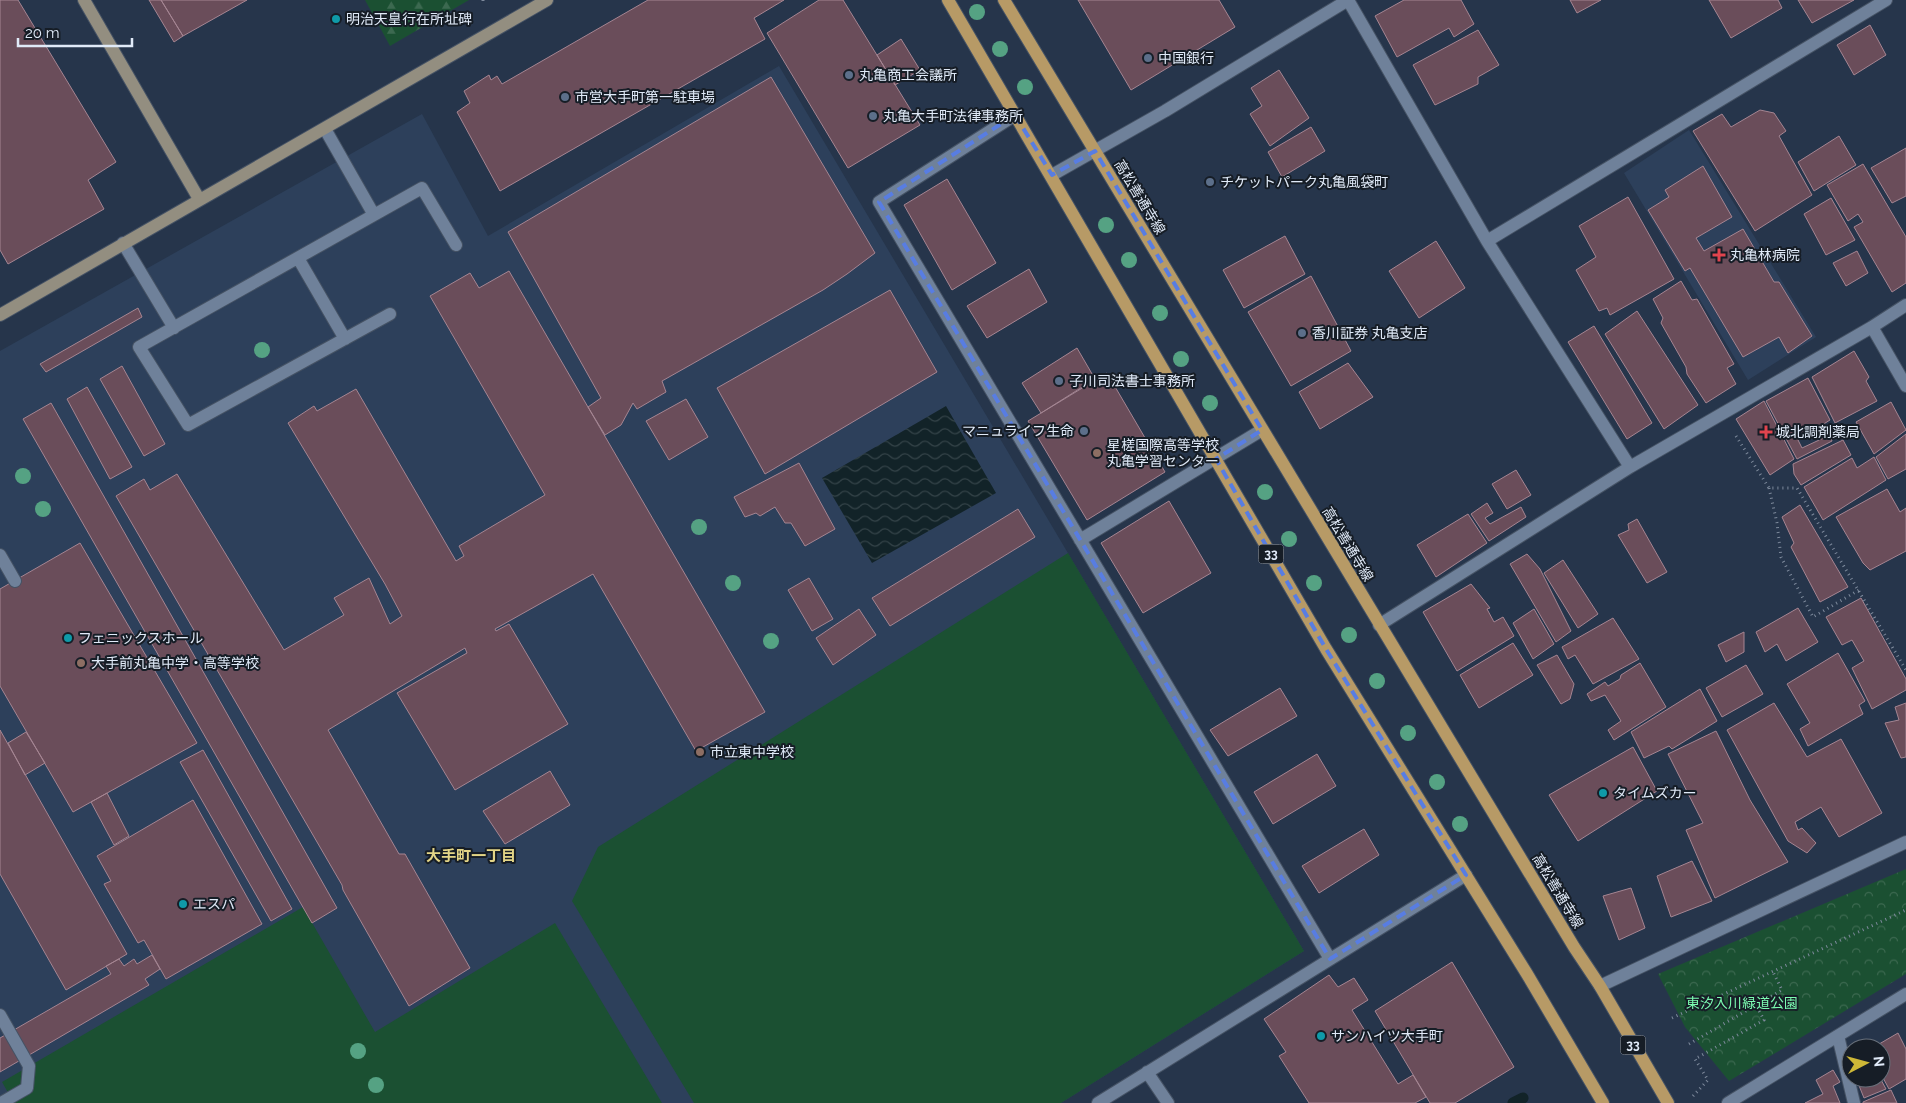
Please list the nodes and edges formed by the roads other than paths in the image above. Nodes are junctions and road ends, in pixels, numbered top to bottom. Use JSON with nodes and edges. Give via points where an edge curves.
{"nodes":[{"id":1,"x":84,"y":0,"type":"edge"},
{"id":2,"x":547,"y":0,"type":"edge"},
{"id":3,"x":948,"y":0,"type":"edge"},
{"id":4,"x":1004,"y":0,"type":"edge"},
{"id":5,"x":1348,"y":0,"type":"edge"},
{"id":6,"x":1886,"y":0,"type":"edge"},
{"id":7,"x":1016,"y":115,"type":"junction"},
{"id":8,"x":325,"y":129,"type":"junction"},
{"id":9,"x":1096,"y":151,"type":"junction"},
{"id":10,"x":1052,"y":175,"type":"junction"},
{"id":11,"x":199,"y":199,"type":"junction"},
{"id":12,"x":374,"y":216,"type":"junction"},
{"id":13,"x":1487,"y":241,"type":"junction"},
{"id":14,"x":123,"y":243,"type":"junction"},
{"id":15,"x":456,"y":245,"type":"dead end"},
{"id":16,"x":298,"y":258,"type":"junction"},
{"id":17,"x":1906,"y":305,"type":"edge"},
{"id":18,"x":390,"y":314,"type":"dead end"},
{"id":19,"x":0,"y":315,"type":"edge"},
{"id":20,"x":1872,"y":327,"type":"junction"},
{"id":21,"x":174,"y":328,"type":"junction"},
{"id":22,"x":345,"y":339,"type":"junction"},
{"id":23,"x":1906,"y":386,"type":"edge"},
{"id":24,"x":1262,"y":430,"type":"junction"},
{"id":25,"x":1216,"y":458,"type":"junction"},
{"id":26,"x":1630,"y":467,"type":"junction"},
{"id":27,"x":1080,"y":540,"type":"junction"},
{"id":28,"x":0,"y":555,"type":"edge"},
{"id":29,"x":15,"y":581,"type":"dead end"},
{"id":30,"x":1379,"y":625,"type":"junction"},
{"id":31,"x":1906,"y":842,"type":"edge"},
{"id":32,"x":1466,"y":874,"type":"junction"},
{"id":33,"x":1330,"y":959,"type":"junction"},
{"id":34,"x":1600,"y":986,"type":"junction"},
{"id":35,"x":1906,"y":994,"type":"edge"},
{"id":36,"x":0,"y":1015,"type":"edge"},
{"id":37,"x":1838,"y":1036,"type":"junction"},
{"id":38,"x":1147,"y":1072,"type":"junction"},
{"id":39,"x":1,"y":1103,"type":"edge"},
{"id":40,"x":1098,"y":1103,"type":"edge"},
{"id":41,"x":1168,"y":1103,"type":"edge"},
{"id":42,"x":1602,"y":1103,"type":"edge"},
{"id":43,"x":1668,"y":1103,"type":"edge"},
{"id":44,"x":1728,"y":1103,"type":"edge"},
{"id":45,"x":1854,"y":1103,"type":"edge"}],
"edges":[{"from":1,"to":11,"type":"street"},
{"from":2,"to":8,"type":"street"},
{"from":3,"to":7,"type":"main road","number":"33"},
{"from":4,"to":9,"type":"main road","name":"高松善通寺線","number":"33"},
{"from":5,"to":9,"type":"street"},
{"from":5,"to":13,"type":"street"},
{"from":6,"to":13,"type":"street"},
{"from":7,"to":10,"type":"main road","number":"33"},
{"from":7,"to":27,"type":"street","via":[[879,202]]},
{"from":8,"to":11,"type":"street"},
{"from":8,"to":12,"type":"street"},
{"from":9,"to":10,"type":"street"},
{"from":9,"to":24,"type":"main road","name":"高松善通寺線","number":"33"},
{"from":10,"to":25,"type":"main road","number":"33"},
{"from":11,"to":14,"type":"street"},
{"from":12,"to":15,"type":"street","via":[[422,188]]},
{"from":12,"to":16,"type":"street"},
{"from":13,"to":26,"type":"street"},
{"from":14,"to":19,"type":"street"},
{"from":14,"to":21,"type":"street"},
{"from":16,"to":21,"type":"street"},
{"from":16,"to":22,"type":"street"},
{"from":17,"to":20,"type":"street"},
{"from":18,"to":22,"type":"street"},
{"from":20,"to":23,"type":"street"},
{"from":20,"to":26,"type":"street"},
{"from":21,"to":22,"type":"street","via":[[139,347],[188,425]]},
{"from":24,"to":25,"type":"street"},
{"from":24,"to":30,"type":"main road","name":"高松善通寺線","number":"33"},
{"from":25,"to":27,"type":"street"},
{"from":25,"to":32,"type":"main road","number":"33","via":[[1326,649]]},
{"from":26,"to":30,"type":"street"},
{"from":27,"to":33,"type":"street"},
{"from":28,"to":29,"type":"street"},
{"from":30,"to":34,"type":"main road","name":"高松善通寺線","number":"33"},
{"from":31,"to":34,"type":"street"},
{"from":32,"to":33,"type":"street"},
{"from":32,"to":42,"type":"main road","number":"33"},
{"from":33,"to":38,"type":"street"},
{"from":34,"to":43,"type":"main road","name":"高松善通寺線","number":"33"},
{"from":35,"to":37,"type":"street"},
{"from":36,"to":39,"type":"street","via":[[29,1066],[27,1088]]},
{"from":37,"to":44,"type":"street"},
{"from":37,"to":45,"type":"street"},
{"from":38,"to":40,"type":"street"},
{"from":38,"to":41,"type":"street"}]}
